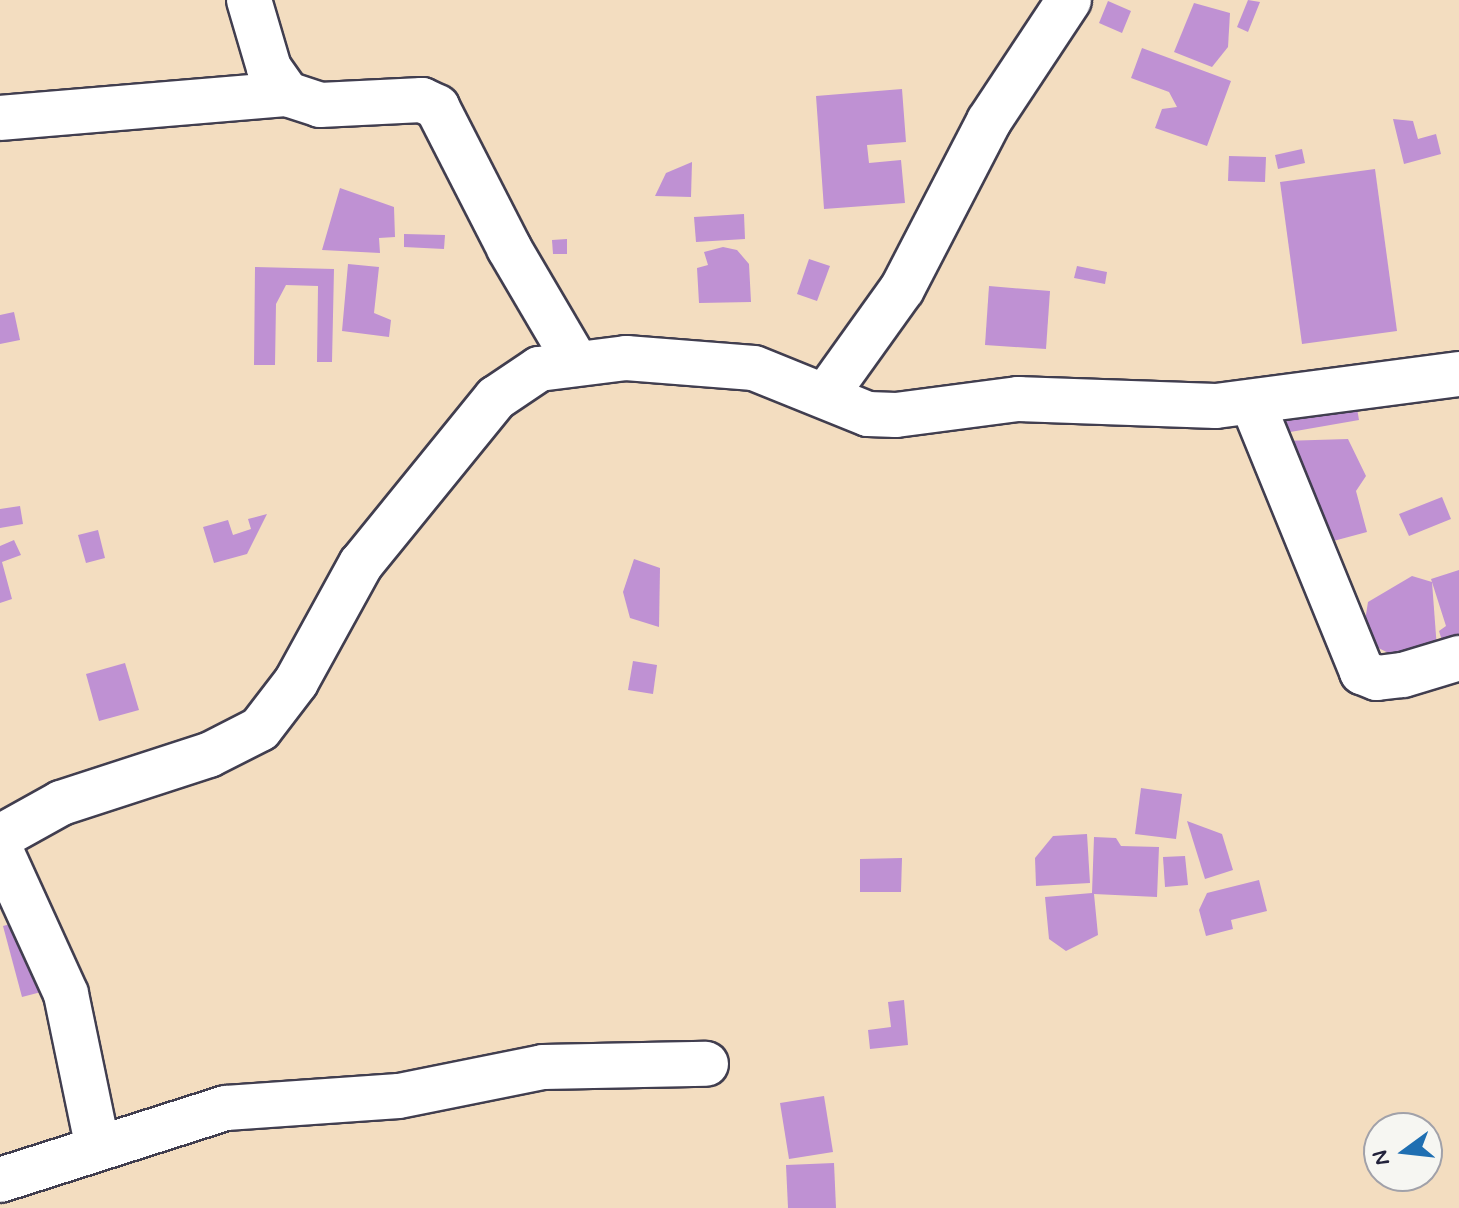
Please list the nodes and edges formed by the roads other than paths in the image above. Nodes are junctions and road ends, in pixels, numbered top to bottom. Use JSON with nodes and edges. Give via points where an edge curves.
{"nodes":[{"id":1,"x":249,"y":0,"type":"edge"},
{"id":2,"x":1069,"y":0,"type":"edge"},
{"id":3,"x":287,"y":94,"type":"junction"},
{"id":4,"x":0,"y":118,"type":"edge"},
{"id":5,"x":576,"y":362,"type":"junction"},
{"id":6,"x":1459,"y":374,"type":"edge"},
{"id":7,"x":826,"y":395,"type":"junction"},
{"id":8,"x":1252,"y":402,"type":"junction"},
{"id":9,"x":1459,"y":658,"type":"edge"},
{"id":10,"x":0,"y":837,"type":"edge"},
{"id":11,"x":0,"y":849,"type":"edge"},
{"id":12,"x":706,"y":1064,"type":"dead end"},
{"id":13,"x":98,"y":1148,"type":"junction"},
{"id":14,"x":0,"y":1180,"type":"edge"}],
"edges":[{"from":1,"to":3,"type":"street","via":[[269,68]]},
{"from":2,"to":7,"type":"street","via":[[989,121],[902,289]]},
{"from":3,"to":4,"type":"street"},
{"from":3,"to":5,"type":"street","via":[[320,105],[422,100],[437,107],[509,248]]},
{"from":5,"to":7,"type":"street","via":[[626,358],[754,368]]},
{"from":5,"to":10,"type":"street","via":[[527,373],[496,398],[361,564],[296,682],[260,729],[209,755],[61,803]]},
{"from":6,"to":8,"type":"street"},
{"from":7,"to":8,"type":"street","via":[[868,414],[896,415],[1018,399],[1184,407]]},
{"from":8,"to":9,"type":"street","via":[[1362,672],[1377,678],[1403,675]]},
{"from":11,"to":13,"type":"street","via":[[66,994]]},
{"from":12,"to":13,"type":"street","via":[[543,1067],[399,1096],[226,1108]]},
{"from":13,"to":14,"type":"street"}]}
